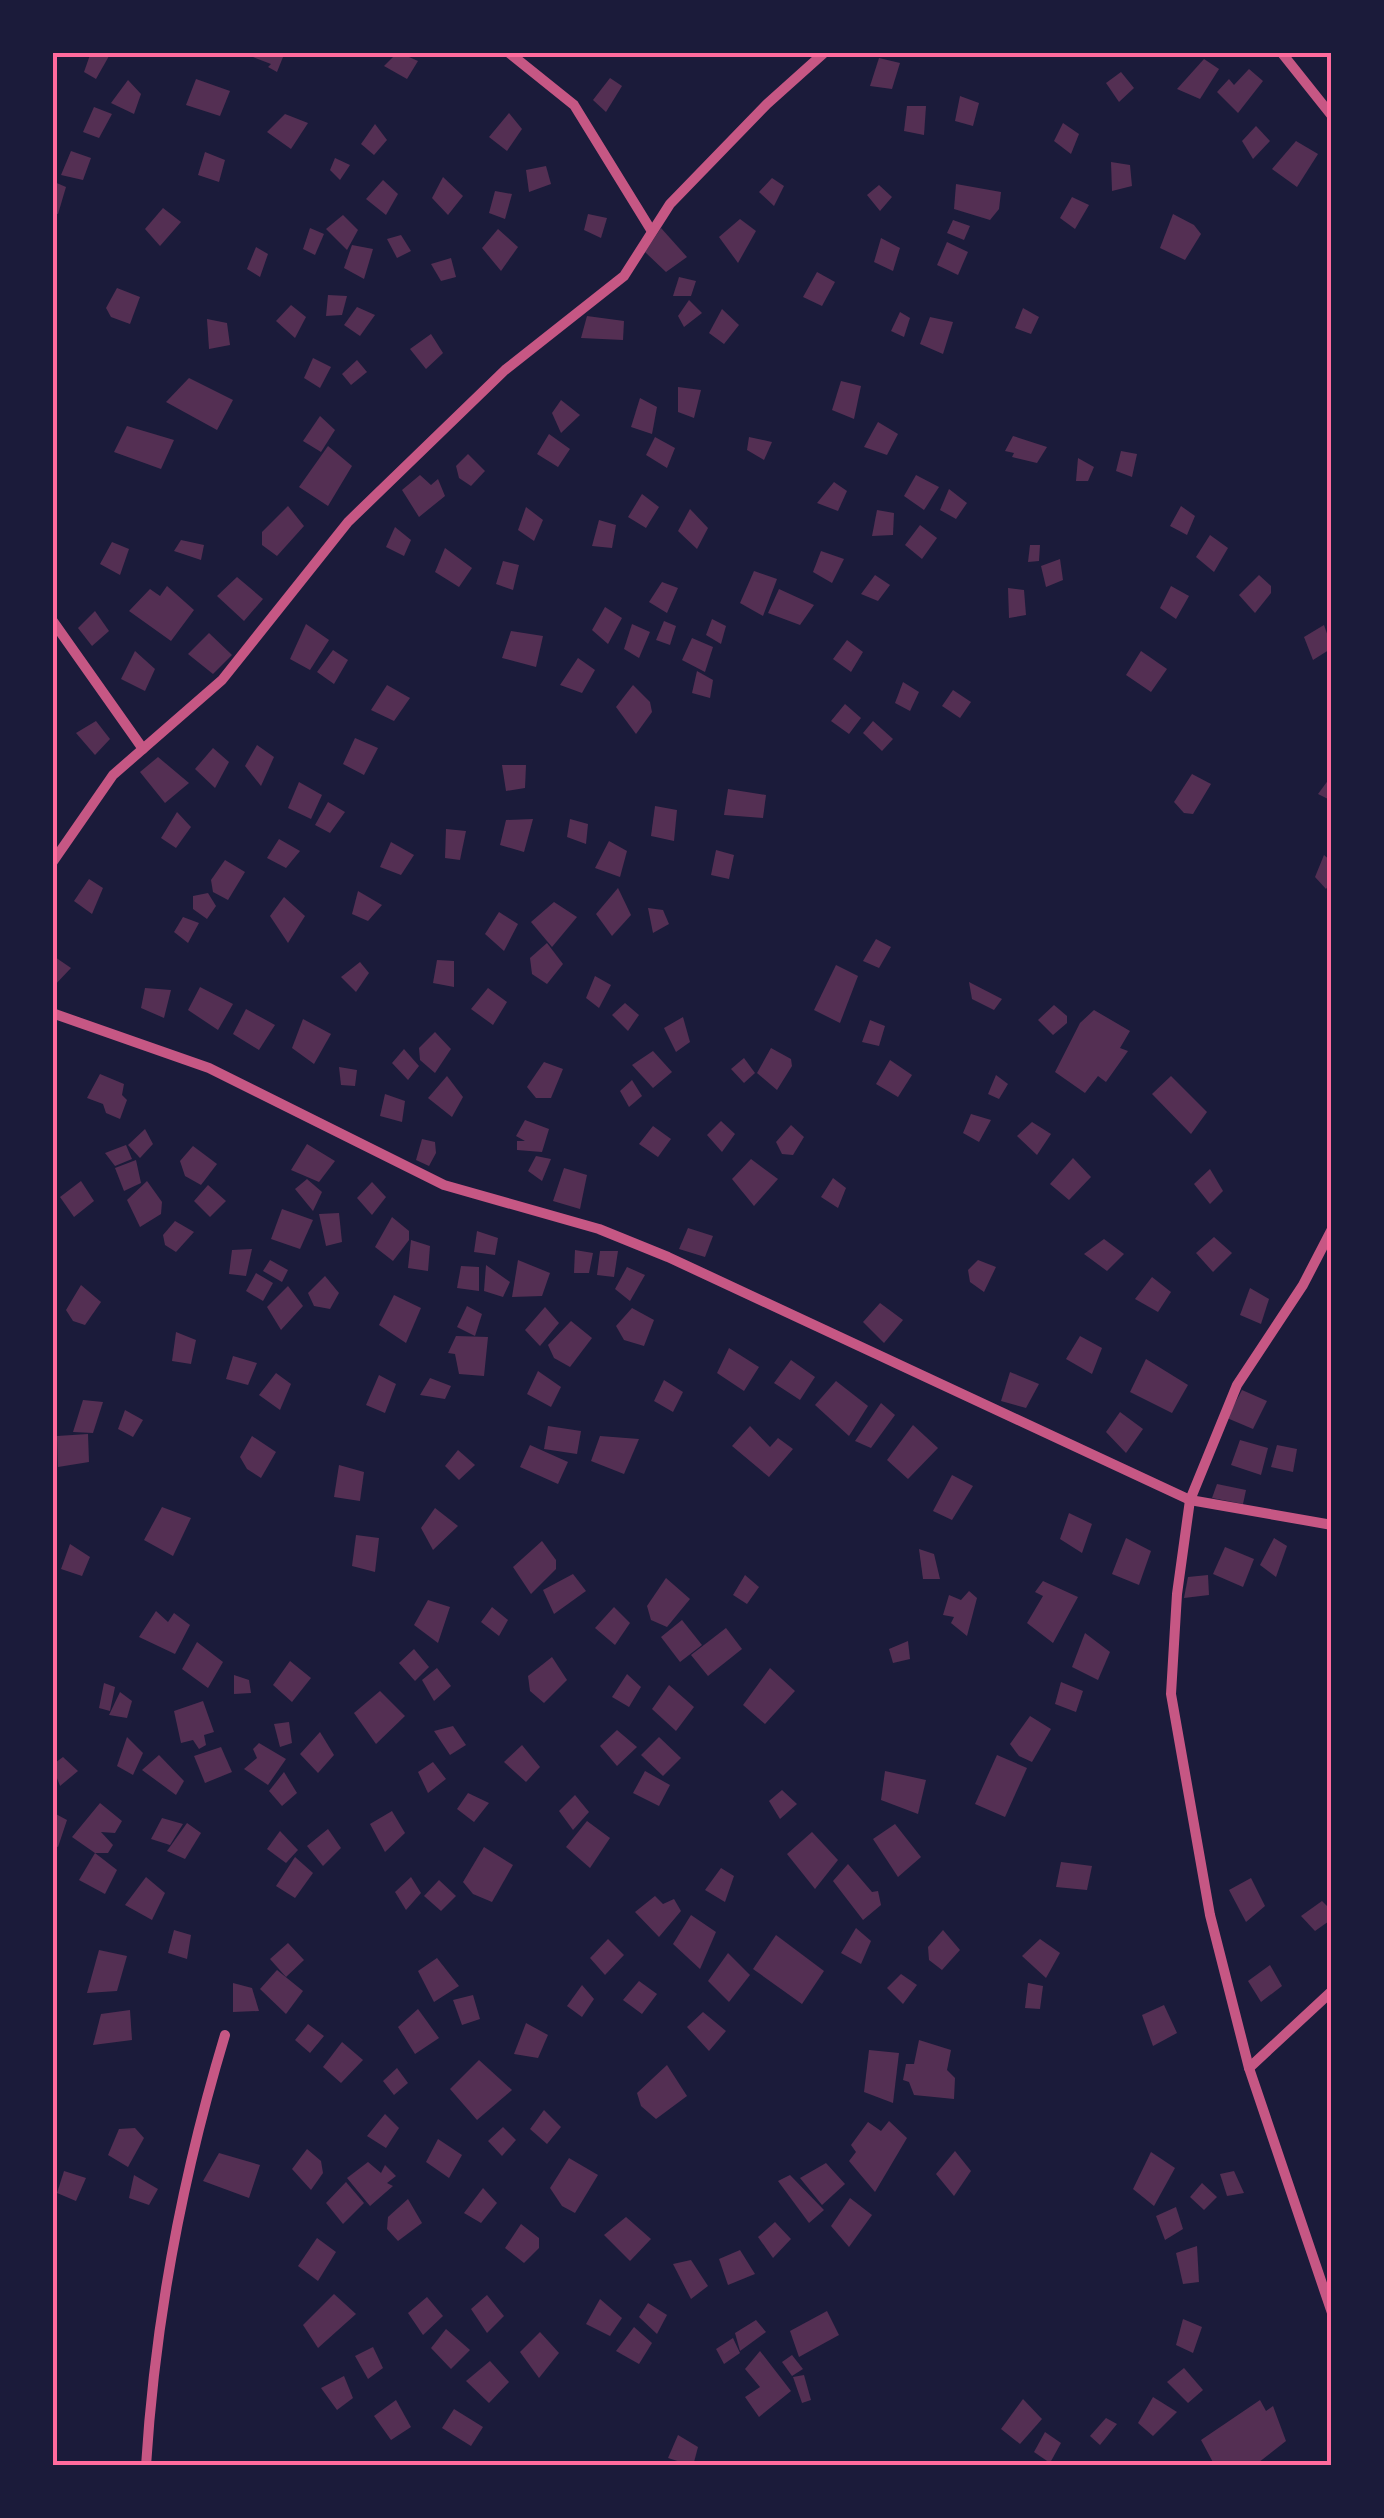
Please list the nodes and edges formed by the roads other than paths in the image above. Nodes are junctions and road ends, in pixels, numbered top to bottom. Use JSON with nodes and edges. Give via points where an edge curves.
{"nodes":[{"id":1,"x":508,"y":52,"type":"edge"},
{"id":2,"x":825,"y":52,"type":"edge"},
{"id":3,"x":1281,"y":52,"type":"edge"},
{"id":4,"x":1332,"y":116,"type":"edge"},
{"id":5,"x":652,"y":230,"type":"junction"},
{"id":6,"x":52,"y":620,"type":"edge"},
{"id":7,"x":143,"y":749,"type":"junction"},
{"id":8,"x":52,"y":863,"type":"edge"},
{"id":9,"x":52,"y":1013,"type":"edge"},
{"id":10,"x":1332,"y":1229,"type":"edge"},
{"id":11,"x":1190,"y":1500,"type":"junction"},
{"id":12,"x":1332,"y":1525,"type":"edge"},
{"id":13,"x":1332,"y":1991,"type":"edge"},
{"id":14,"x":224,"y":2035,"type":"dead end"},
{"id":15,"x":1248,"y":2068,"type":"junction"},
{"id":16,"x":1332,"y":2314,"type":"edge"},
{"id":17,"x":146,"y":2466,"type":"edge"}],
"edges":[{"from":1,"to":5,"type":"street","via":[[574,105]]},
{"from":2,"to":5,"type":"street","via":[[767,104]]},
{"from":3,"to":4,"type":"street"},
{"from":5,"to":7,"type":"street","via":[[624,276],[506,370],[348,522],[222,680]]},
{"from":6,"to":7,"type":"street"},
{"from":7,"to":8,"type":"street","via":[[113,776]]},
{"from":9,"to":11,"type":"street","via":[[209,1068],[444,1185],[668,1256]]},
{"from":10,"to":11,"type":"street","via":[[1237,1385]]},
{"from":11,"to":12,"type":"street"},
{"from":11,"to":15,"type":"street","via":[[1172,1694],[1210,1915]]},
{"from":13,"to":15,"type":"street"},
{"from":14,"to":17,"type":"street","via":[[195,2135]]},
{"from":15,"to":16,"type":"street"}]}
